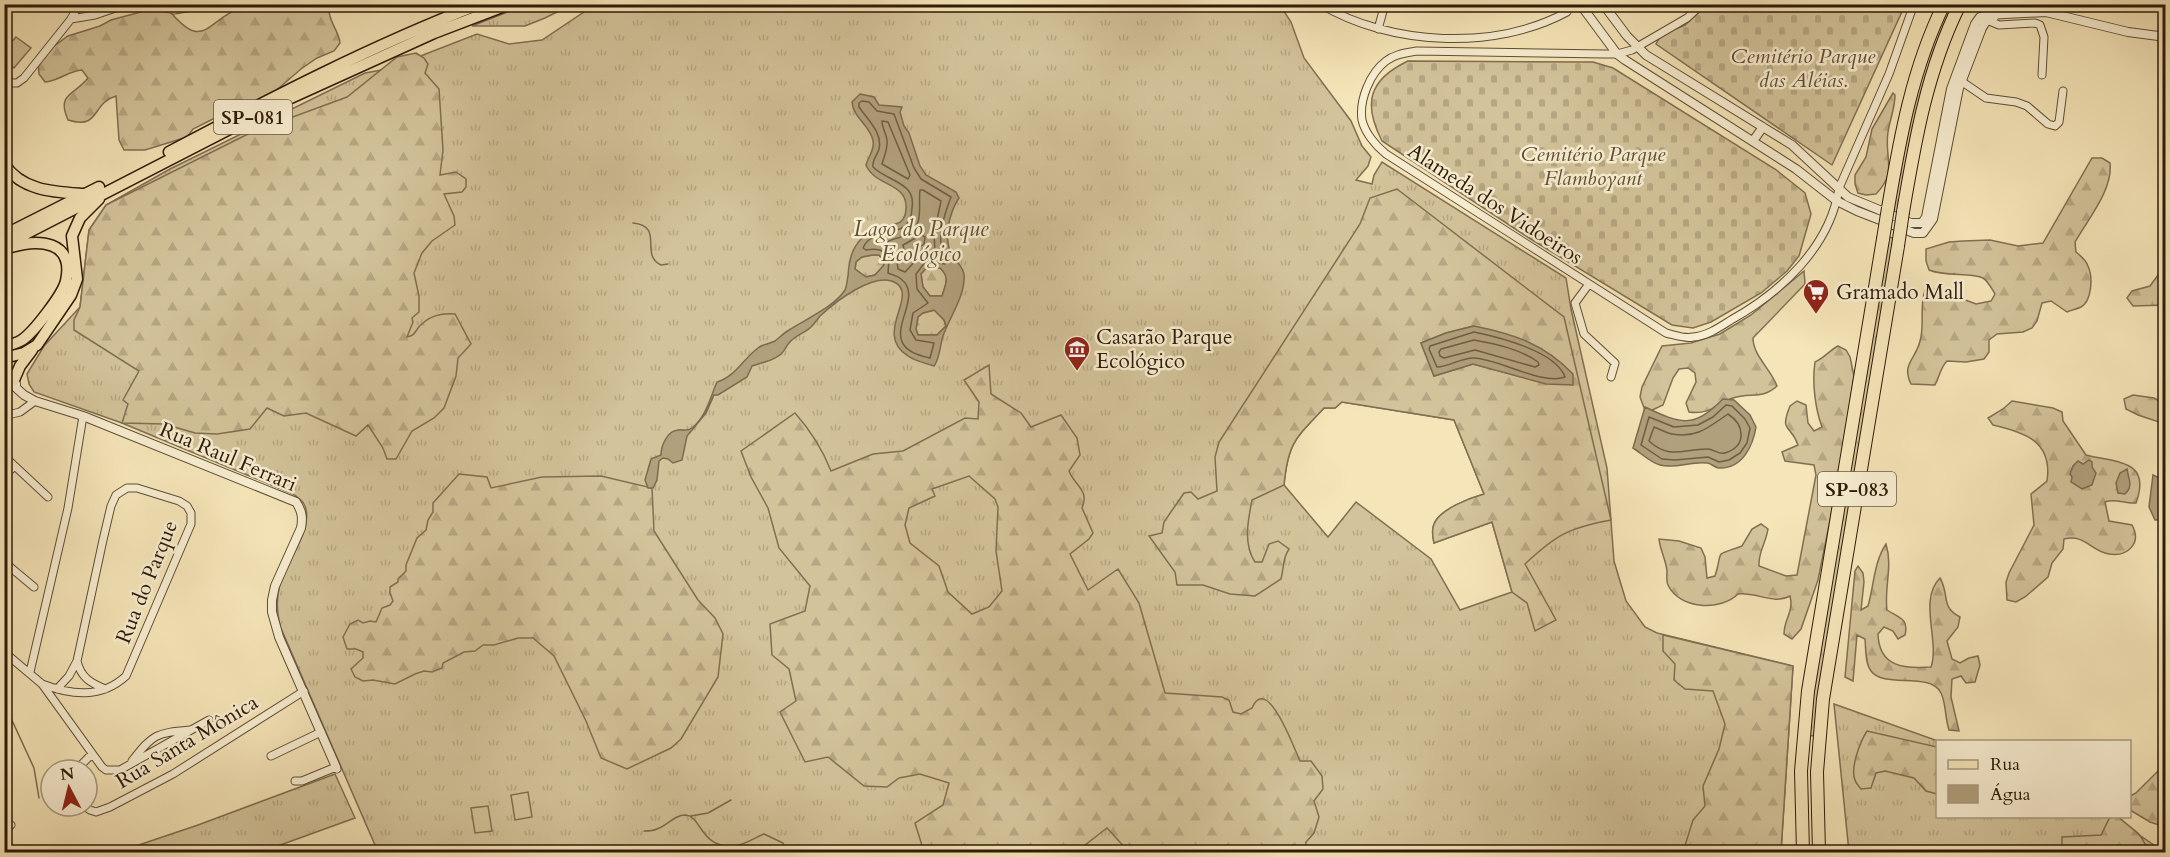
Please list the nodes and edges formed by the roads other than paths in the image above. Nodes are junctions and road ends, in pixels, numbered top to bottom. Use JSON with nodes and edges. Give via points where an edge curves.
{"nodes":[{"id":1,"x":79,"y":4,"type":"edge"},
{"id":2,"x":127,"y":4,"type":"edge"},
{"id":3,"x":151,"y":4,"type":"edge"},
{"id":4,"x":480,"y":4,"type":"edge"},
{"id":5,"x":510,"y":4,"type":"edge"},
{"id":6,"x":1320,"y":4,"type":"edge"},
{"id":7,"x":1384,"y":4,"type":"edge"},
{"id":8,"x":1580,"y":4,"type":"edge"},
{"id":9,"x":1603,"y":4,"type":"edge"},
{"id":10,"x":1702,"y":4,"type":"edge"},
{"id":11,"x":1914,"y":4,"type":"edge"},
{"id":12,"x":1944,"y":4,"type":"edge"},
{"id":13,"x":1960,"y":4,"type":"edge"},
{"id":14,"x":210,"y":5,"type":"edge"},
{"id":15,"x":1567,"y":12,"type":"dead end"},
{"id":16,"x":2000,"y":14,"type":"junction"},
{"id":17,"x":71,"y":19,"type":"junction"},
{"id":18,"x":1987,"y":20,"type":"junction"},
{"id":19,"x":1378,"y":29,"type":"junction"},
{"id":20,"x":2166,"y":38,"type":"edge"},
{"id":21,"x":1636,"y":46,"type":"junction"},
{"id":22,"x":1617,"y":54,"type":"junction"},
{"id":23,"x":1967,"y":54,"type":"junction"},
{"id":24,"x":2042,"y":75,"type":"dead end"},
{"id":25,"x":1958,"y":79,"type":"junction"},
{"id":26,"x":4,"y":84,"type":"edge"},
{"id":27,"x":2063,"y":91,"type":"dead end"},
{"id":28,"x":1763,"y":126,"type":"junction"},
{"id":29,"x":1753,"y":141,"type":"junction"},
{"id":30,"x":4,"y":164,"type":"edge"},
{"id":31,"x":1839,"y":188,"type":"junction"},
{"id":32,"x":108,"y":190,"type":"junction"},
{"id":33,"x":1935,"y":190,"type":"junction"},
{"id":34,"x":86,"y":194,"type":"junction"},
{"id":35,"x":1837,"y":201,"type":"junction"},
{"id":36,"x":1922,"y":223,"type":"junction"},
{"id":37,"x":1923,"y":233,"type":"junction"},
{"id":38,"x":4,"y":235,"type":"edge"},
{"id":39,"x":4,"y":247,"type":"edge"},
{"id":40,"x":1589,"y":284,"type":"junction"},
{"id":41,"x":37,"y":345,"type":"junction"},
{"id":42,"x":4,"y":346,"type":"edge"},
{"id":43,"x":4,"y":358,"type":"edge"},
{"id":44,"x":4,"y":364,"type":"edge"},
{"id":45,"x":1611,"y":377,"type":"dead end"},
{"id":46,"x":12,"y":381,"type":"edge"},
{"id":47,"x":35,"y":401,"type":"junction"},
{"id":48,"x":4,"y":416,"type":"edge"},
{"id":49,"x":83,"y":416,"type":"junction"},
{"id":50,"x":4,"y":456,"type":"edge"},
{"id":51,"x":14,"y":467,"type":"junction"},
{"id":52,"x":4,"y":475,"type":"edge"},
{"id":53,"x":48,"y":497,"type":"dead end"},
{"id":54,"x":4,"y":562,"type":"edge"},
{"id":55,"x":32,"y":586,"type":"dead end"},
{"id":56,"x":4,"y":652,"type":"edge"},
{"id":57,"x":77,"y":661,"type":"junction"},
{"id":58,"x":30,"y":672,"type":"junction"},
{"id":59,"x":42,"y":684,"type":"junction"},
{"id":60,"x":57,"y":689,"type":"junction"},
{"id":61,"x":105,"y":690,"type":"junction"},
{"id":62,"x":304,"y":691,"type":"junction"},
{"id":63,"x":209,"y":720,"type":"dead end"},
{"id":64,"x":193,"y":730,"type":"junction"},
{"id":65,"x":321,"y":732,"type":"junction"},
{"id":66,"x":92,"y":754,"type":"junction"},
{"id":67,"x":272,"y":756,"type":"dead end"},
{"id":68,"x":88,"y":758,"type":"edge"},
{"id":69,"x":130,"y":765,"type":"junction"},
{"id":70,"x":336,"y":768,"type":"joint"},
{"id":71,"x":295,"y":781,"type":"dead end"},
{"id":72,"x":1800,"y":793,"type":"junction"},
{"id":73,"x":99,"y":811,"type":"edge"},
{"id":74,"x":1797,"y":852,"type":"edge"},
{"id":75,"x":1803,"y":852,"type":"edge"},
{"id":76,"x":1819,"y":852,"type":"edge"}],
"edges":[{"from":1,"to":17,"type":"street"},
{"from":2,"to":17,"type":"street"},
{"from":3,"to":14,"type":"street","via":[[174,10]]},
{"from":4,"to":34,"type":"main road","number":"SP-081","via":[[286,89]]},
{"from":5,"to":32,"type":"main road","number":"SP-081","via":[[434,33],[313,88]]},
{"from":6,"to":19,"type":"street","via":[[1356,23]]},
{"from":7,"to":19,"type":"street"},
{"from":8,"to":22,"type":"street"},
{"from":9,"to":21,"type":"street"},
{"from":10,"to":21,"type":"street","via":[[1687,18]]},
{"from":11,"to":31,"type":"street","name":"Alameda dos Vidoeiros","via":[[1889,74]]},
{"from":12,"to":72,"type":"highway","number":"SP-083","bridge":true,"via":[[1916,72],[1904,119],[1815,651]]},
{"from":13,"to":76,"type":"highway","number":"SP-083","bridge":true,"via":[[1940,50],[1924,103],[1827,664],[1816,798]]},
{"from":15,"to":19,"type":"street","via":[[1529,28],[1489,36],[1432,37]]},
{"from":16,"to":18,"type":"street"},
{"from":16,"to":20,"type":"street","via":[[2046,12]]},
{"from":16,"to":23,"type":"street","via":[[1980,17]]},
{"from":17,"to":26,"type":"street","via":[[24,78]]},
{"from":18,"to":23,"type":"street"},
{"from":18,"to":24,"type":"street","via":[[1999,25],[2040,25],[2044,37]]},
{"from":21,"to":22,"type":"street"},
{"from":21,"to":28,"type":"street"},
{"from":22,"to":29,"type":"street"},
{"from":22,"to":40,"type":"street","name":"Alameda dos Vidoeiros","via":[[1400,54],[1376,71],[1362,106],[1362,121],[1376,146],[1386,154]]},
{"from":23,"to":25,"type":"street"},
{"from":25,"to":27,"type":"street","via":[[1986,98],[2027,106],[2055,126],[2059,122]]},
{"from":25,"to":33,"type":"street"},
{"from":28,"to":29,"type":"street"},
{"from":28,"to":31,"type":"street","via":[[1792,145]]},
{"from":29,"to":35,"type":"street"},
{"from":30,"to":34,"type":"main road","via":[[16,178],[33,187]]},
{"from":31,"to":35,"type":"street","name":"Alameda dos Vidoeiros"},
{"from":31,"to":36,"type":"street","via":[[1861,204],[1911,223]]},
{"from":32,"to":39,"type":"main road","number":"SP-081"},
{"from":32,"to":41,"type":"main road","via":[[75,227],[75,286]]},
{"from":33,"to":36,"type":"street"},
{"from":33,"to":37,"type":"street","via":[[1933,219]]},
{"from":34,"to":38,"type":"main road","number":"SP-081"},
{"from":35,"to":37,"type":"street","via":[[1907,232]]},
{"from":35,"to":40,"type":"street","name":"Alameda dos Vidoeiros","via":[[1818,240],[1796,271],[1758,304],[1710,332],[1684,338],[1666,333]]},
{"from":36,"to":37,"type":"street"},
{"from":39,"to":42,"type":"main road","via":[[52,244],[60,249],[67,267],[64,288],[37,326],[20,342]]},
{"from":40,"to":45,"type":"street","via":[[1575,303],[1584,334],[1614,361]]},
{"from":41,"to":43,"type":"main road"},
{"from":41,"to":46,"type":"main road"},
{"from":44,"to":46,"type":"street"},
{"from":46,"to":47,"type":"street","name":"Rua Raul Ferrari"},
{"from":47,"to":48,"type":"street","via":[[20,412]]},
{"from":47,"to":49,"type":"street","name":"Rua Raul Ferrari"},
{"from":49,"to":58,"type":"street","via":[[68,508]]},
{"from":49,"to":62,"type":"street","name":"Rua Raul Ferrari","via":[[296,502],[303,519],[275,586],[272,612]]},
{"from":50,"to":51,"type":"street"},
{"from":51,"to":52,"type":"street"},
{"from":51,"to":53,"type":"street"},
{"from":54,"to":55,"type":"street"},
{"from":56,"to":58,"type":"street"},
{"from":57,"to":60,"type":"street","name":"Rua do Parque"},
{"from":57,"to":61,"type":"street","via":[[88,681]]},
{"from":57,"to":61,"type":"street","name":"Rua do Parque","via":[[116,495],[127,488],[137,488],[187,506],[191,513],[188,532],[126,676]]},
{"from":58,"to":59,"type":"street"},
{"from":59,"to":60,"type":"street"},
{"from":59,"to":66,"type":"street"},
{"from":60,"to":61,"type":"street","via":[[87,693]]},
{"from":62,"to":65,"type":"street","name":"Rua Raul Ferrari"},
{"from":62,"to":73,"type":"street","name":"Rua Santa Mônica","via":[[191,763]]},
{"from":63,"to":64,"type":"street"},
{"from":64,"to":69,"type":"street"},
{"from":64,"to":69,"type":"street","via":[[152,738]]},
{"from":65,"to":67,"type":"street"},
{"from":65,"to":70,"type":"street","name":"Rua Raul Ferrari"},
{"from":66,"to":68,"type":"street"},
{"from":66,"to":69,"type":"street","via":[[106,770]]},
{"from":70,"to":71,"type":"street"},
{"from":72,"to":74,"type":"highway"},
{"from":72,"to":75,"type":"highway","number":"SP-083"}]}
